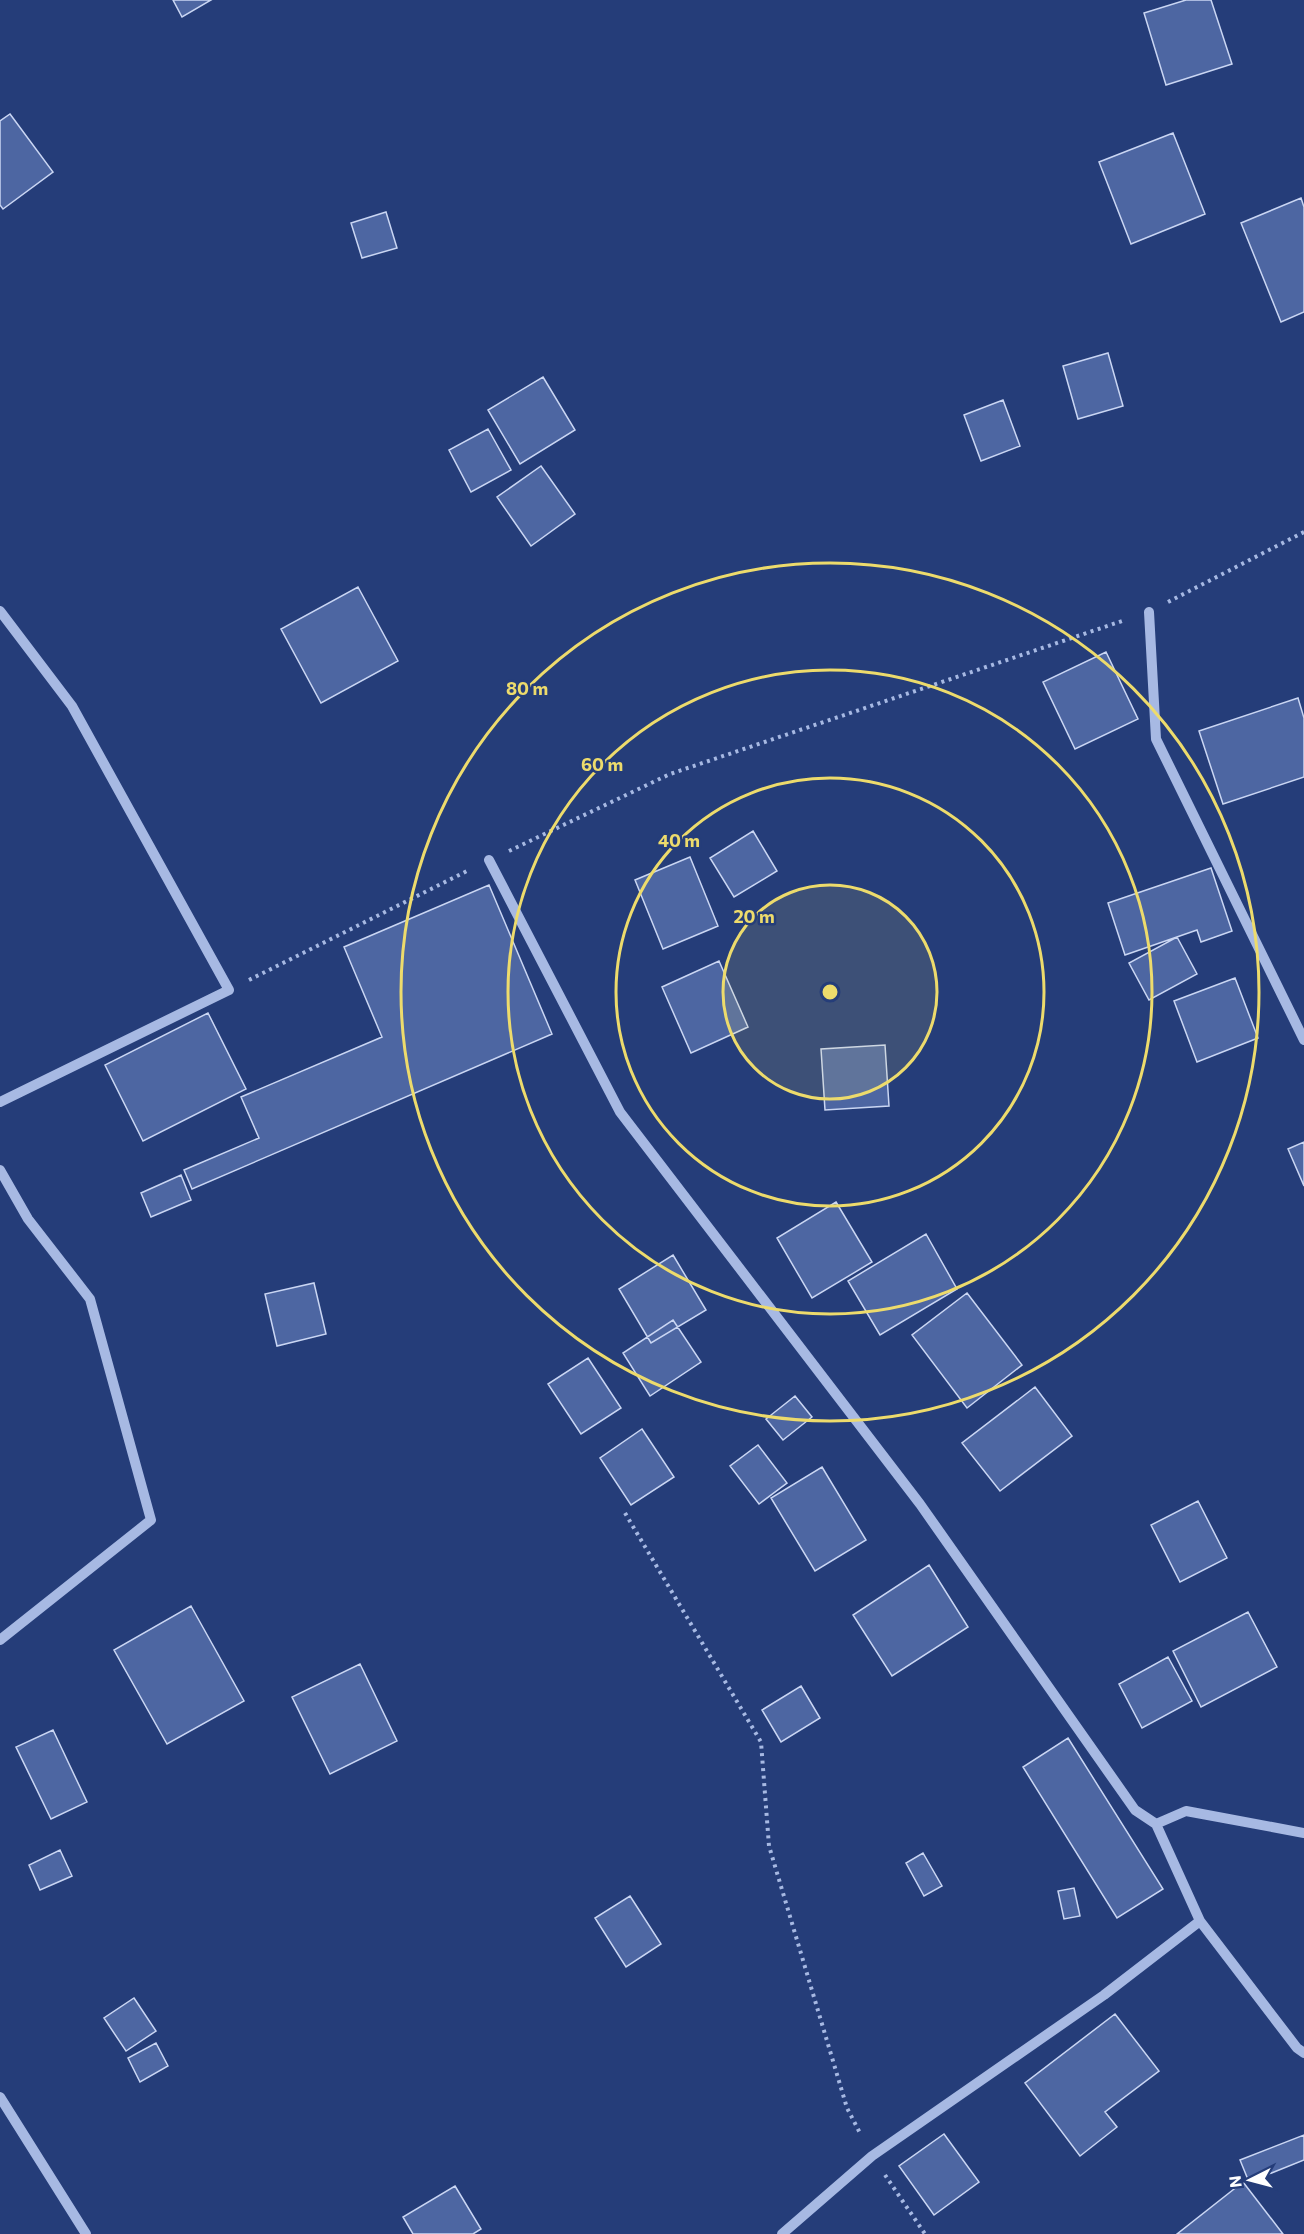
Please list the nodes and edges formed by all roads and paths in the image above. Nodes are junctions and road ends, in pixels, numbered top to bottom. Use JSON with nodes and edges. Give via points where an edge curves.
{"nodes":[{"id":1,"x":1304,"y":532,"type":"edge"},
{"id":2,"x":0,"y":611,"type":"edge"},
{"id":3,"x":1149,"y":612,"type":"junction"},
{"id":4,"x":489,"y":860,"type":"junction"},
{"id":5,"x":229,"y":990,"type":"junction"},
{"id":6,"x":1304,"y":1040,"type":"edge"},
{"id":7,"x":0,"y":1102,"type":"edge"},
{"id":8,"x":0,"y":1170,"type":"edge"},
{"id":9,"x":625,"y":1513,"type":"dead end"},
{"id":10,"x":0,"y":1640,"type":"edge"},
{"id":11,"x":1155,"y":1824,"type":"junction"},
{"id":12,"x":1304,"y":1833,"type":"edge"},
{"id":13,"x":1200,"y":1922,"type":"junction"},
{"id":14,"x":1304,"y":2053,"type":"edge"},
{"id":15,"x":0,"y":2097,"type":"edge"},
{"id":16,"x":872,"y":2156,"type":"junction"},
{"id":17,"x":86,"y":2234,"type":"edge"},
{"id":18,"x":782,"y":2234,"type":"edge"},
{"id":19,"x":925,"y":2234,"type":"edge"}],
"edges":[{"from":1,"to":3,"type":"path"},
{"from":2,"to":5,"type":"street","via":[[72,706]]},
{"from":3,"to":4,"type":"path","via":[[670,774]]},
{"from":3,"to":6,"type":"street","via":[[1156,739]]},
{"from":4,"to":5,"type":"path"},
{"from":4,"to":11,"type":"street","via":[[620,1112],[920,1504],[1135,1810]]},
{"from":5,"to":7,"type":"street"},
{"from":8,"to":10,"type":"street","via":[[28,1220],[90,1299],[152,1520]]},
{"from":9,"to":16,"type":"path","via":[[761,1742],[769,1846],[847,2108]]},
{"from":11,"to":12,"type":"street","via":[[1186,1811]]},
{"from":11,"to":13,"type":"street"},
{"from":13,"to":14,"type":"street"},
{"from":13,"to":16,"type":"street","via":[[1104,1995]]},
{"from":15,"to":17,"type":"street"},
{"from":16,"to":18,"type":"street"},
{"from":16,"to":19,"type":"path"}]}
